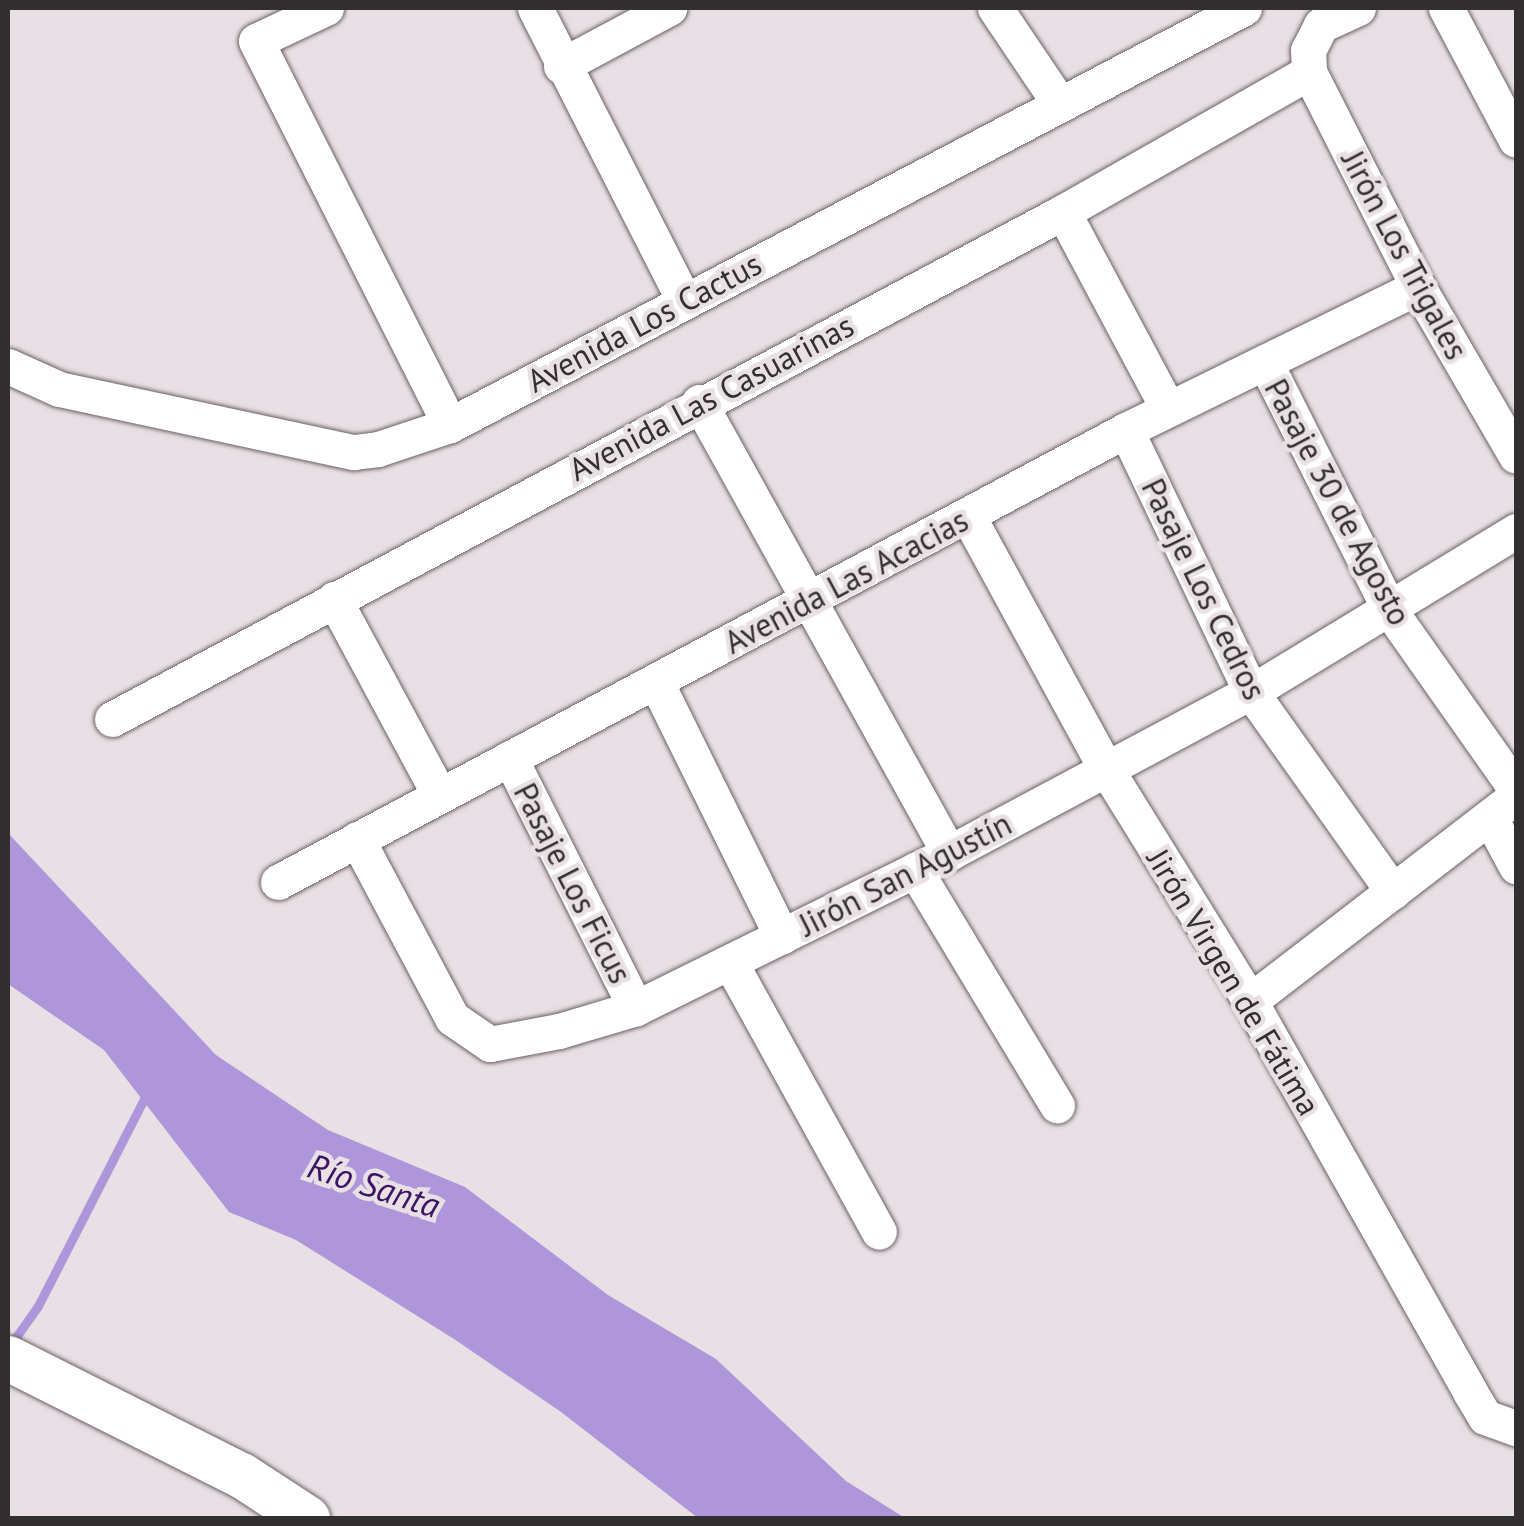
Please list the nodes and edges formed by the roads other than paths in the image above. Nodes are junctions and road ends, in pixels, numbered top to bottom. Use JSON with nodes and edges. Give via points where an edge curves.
{"nodes":[{"id":1,"x":326,"y":8,"type":"edge"},
{"id":2,"x":535,"y":8,"type":"edge"},
{"id":3,"x":670,"y":8,"type":"edge"},
{"id":4,"x":995,"y":8,"type":"edge"},
{"id":5,"x":1244,"y":8,"type":"edge"},
{"id":6,"x":1358,"y":8,"type":"edge"},
{"id":7,"x":1446,"y":8,"type":"edge"},
{"id":8,"x":1309,"y":61,"type":"junction"},
{"id":9,"x":561,"y":66,"type":"junction"},
{"id":10,"x":1059,"y":103,"type":"junction"},
{"id":11,"x":1516,"y":140,"type":"edge"},
{"id":12,"x":1063,"y":212,"type":"junction"},
{"id":13,"x":1418,"y":287,"type":"junction"},
{"id":14,"x":684,"y":300,"type":"junction"},
{"id":15,"x":1264,"y":362,"type":"junction"},
{"id":16,"x":8,"y":366,"type":"edge"},
{"id":17,"x":698,"y":402,"type":"junction"},
{"id":18,"x":1168,"y":409,"type":"junction"},
{"id":19,"x":450,"y":425,"type":"junction"},
{"id":20,"x":1126,"y":430,"type":"junction"},
{"id":21,"x":1516,"y":456,"type":"edge"},
{"id":22,"x":968,"y":516,"type":"junction"},
{"id":23,"x":1516,"y":531,"type":"edge"},
{"id":24,"x":334,"y":599,"type":"junction"},
{"id":25,"x":808,"y":603,"type":"junction"},
{"id":26,"x":1392,"y":612,"type":"junction"},
{"id":27,"x":656,"y":682,"type":"junction"},
{"id":28,"x":1252,"y":692,"type":"junction"},
{"id":29,"x":112,"y":720,"type":"dead end"},
{"id":30,"x":510,"y":758,"type":"junction"},
{"id":31,"x":1105,"y":767,"type":"junction"},
{"id":32,"x":439,"y":794,"type":"junction"},
{"id":33,"x":1508,"y":801,"type":"edge"},
{"id":34,"x":357,"y":839,"type":"junction"},
{"id":35,"x":949,"y":853,"type":"junction"},
{"id":36,"x":1516,"y":866,"type":"edge"},
{"id":37,"x":916,"y":870,"type":"junction"},
{"id":38,"x":278,"y":882,"type":"dead end"},
{"id":39,"x":1393,"y":892,"type":"junction"},
{"id":40,"x":782,"y":937,"type":"junction"},
{"id":41,"x":730,"y":962,"type":"junction"},
{"id":42,"x":1250,"y":1001,"type":"junction"},
{"id":43,"x":636,"y":1008,"type":"junction"},
{"id":44,"x":1057,"y":1106,"type":"dead end"},
{"id":45,"x":879,"y":1232,"type":"dead end"},
{"id":46,"x":14,"y":1362,"type":"edge"},
{"id":47,"x":1516,"y":1428,"type":"edge"},
{"id":48,"x":307,"y":1518,"type":"edge"}],
"edges":[{"from":1,"to":19,"type":"street","via":[[256,42]]},
{"from":2,"to":9,"type":"street"},
{"from":3,"to":9,"type":"street"},
{"from":4,"to":10,"type":"street"},
{"from":5,"to":10,"type":"street","name":"Avenida Los Cactus"},
{"from":6,"to":8,"type":"street","name":"Avenida Las Casuarinas","via":[[1321,25]]},
{"from":7,"to":11,"type":"street"},
{"from":8,"to":12,"type":"street","name":"Avenida Las Casuarinas"},
{"from":8,"to":13,"type":"street","name":"Jirón Los Trigales"},
{"from":9,"to":14,"type":"street"},
{"from":10,"to":14,"type":"street","name":"Avenida Los Cactus"},
{"from":12,"to":17,"type":"street","name":"Avenida Las Casuarinas"},
{"from":12,"to":18,"type":"street"},
{"from":13,"to":15,"type":"street","name":"Avenida Las Acacias"},
{"from":13,"to":21,"type":"street","name":"Jirón Los Trigales"},
{"from":14,"to":19,"type":"street","name":"Avenida Los Cactus"},
{"from":15,"to":18,"type":"street","name":"Avenida Las Acacias"},
{"from":15,"to":26,"type":"street","name":"Pasaje 30 de Agosto"},
{"from":16,"to":19,"type":"street","name":"Avenida Los Cactus","via":[[59,389],[354,452]]},
{"from":17,"to":24,"type":"street","name":"Avenida Las Casuarinas"},
{"from":17,"to":25,"type":"street"},
{"from":18,"to":20,"type":"street","name":"Avenida Las Acacias"},
{"from":20,"to":22,"type":"street","name":"Avenida Las Acacias"},
{"from":20,"to":28,"type":"street","name":"Pasaje Los Cedros"},
{"from":22,"to":25,"type":"street","name":"Avenida Las Acacias"},
{"from":22,"to":31,"type":"street","name":"Jirón Virgen de Fátima"},
{"from":23,"to":26,"type":"street","name":"Jirón San Agustín"},
{"from":24,"to":29,"type":"street","name":"Avenida Las Casuarinas"},
{"from":24,"to":32,"type":"street"},
{"from":25,"to":27,"type":"street","name":"Avenida Las Acacias"},
{"from":25,"to":35,"type":"street"},
{"from":26,"to":28,"type":"street","name":"Jirón San Agustín"},
{"from":26,"to":33,"type":"street","name":"Pasaje 30 de Agosto"},
{"from":27,"to":30,"type":"street","name":"Avenida Las Acacias"},
{"from":27,"to":40,"type":"street"},
{"from":28,"to":31,"type":"street","name":"Jirón San Agustín"},
{"from":28,"to":39,"type":"street","name":"Pasaje Los Cedros"},
{"from":30,"to":32,"type":"street","name":"Avenida Las Acacias"},
{"from":30,"to":43,"type":"street","name":"Pasaje Los Ficus"},
{"from":31,"to":35,"type":"street","name":"Jirón San Agustín"},
{"from":31,"to":42,"type":"street","name":"Jirón Virgen de Fátima"},
{"from":32,"to":34,"type":"street","name":"Avenida Las Acacias"},
{"from":33,"to":36,"type":"street","name":"Pasaje 30 de Agosto"},
{"from":33,"to":39,"type":"street"},
{"from":34,"to":38,"type":"street","name":"Avenida Las Acacias"},
{"from":34,"to":43,"type":"street","name":"Jirón San Agustín","via":[[440,1000],[468,1034],[490,1044]]},
{"from":35,"to":37,"type":"street","name":"Jirón San Agustín"},
{"from":37,"to":40,"type":"street","name":"Jirón San Agustín"},
{"from":37,"to":44,"type":"street"},
{"from":39,"to":42,"type":"street"},
{"from":40,"to":41,"type":"street","name":"Jirón San Agustín"},
{"from":41,"to":43,"type":"street","name":"Jirón San Agustín"},
{"from":41,"to":45,"type":"street"},
{"from":42,"to":47,"type":"street","name":"Jirón Virgen de Fátima","via":[[1485,1417]]},
{"from":46,"to":48,"type":"main road","via":[[173,1438]]}]}
